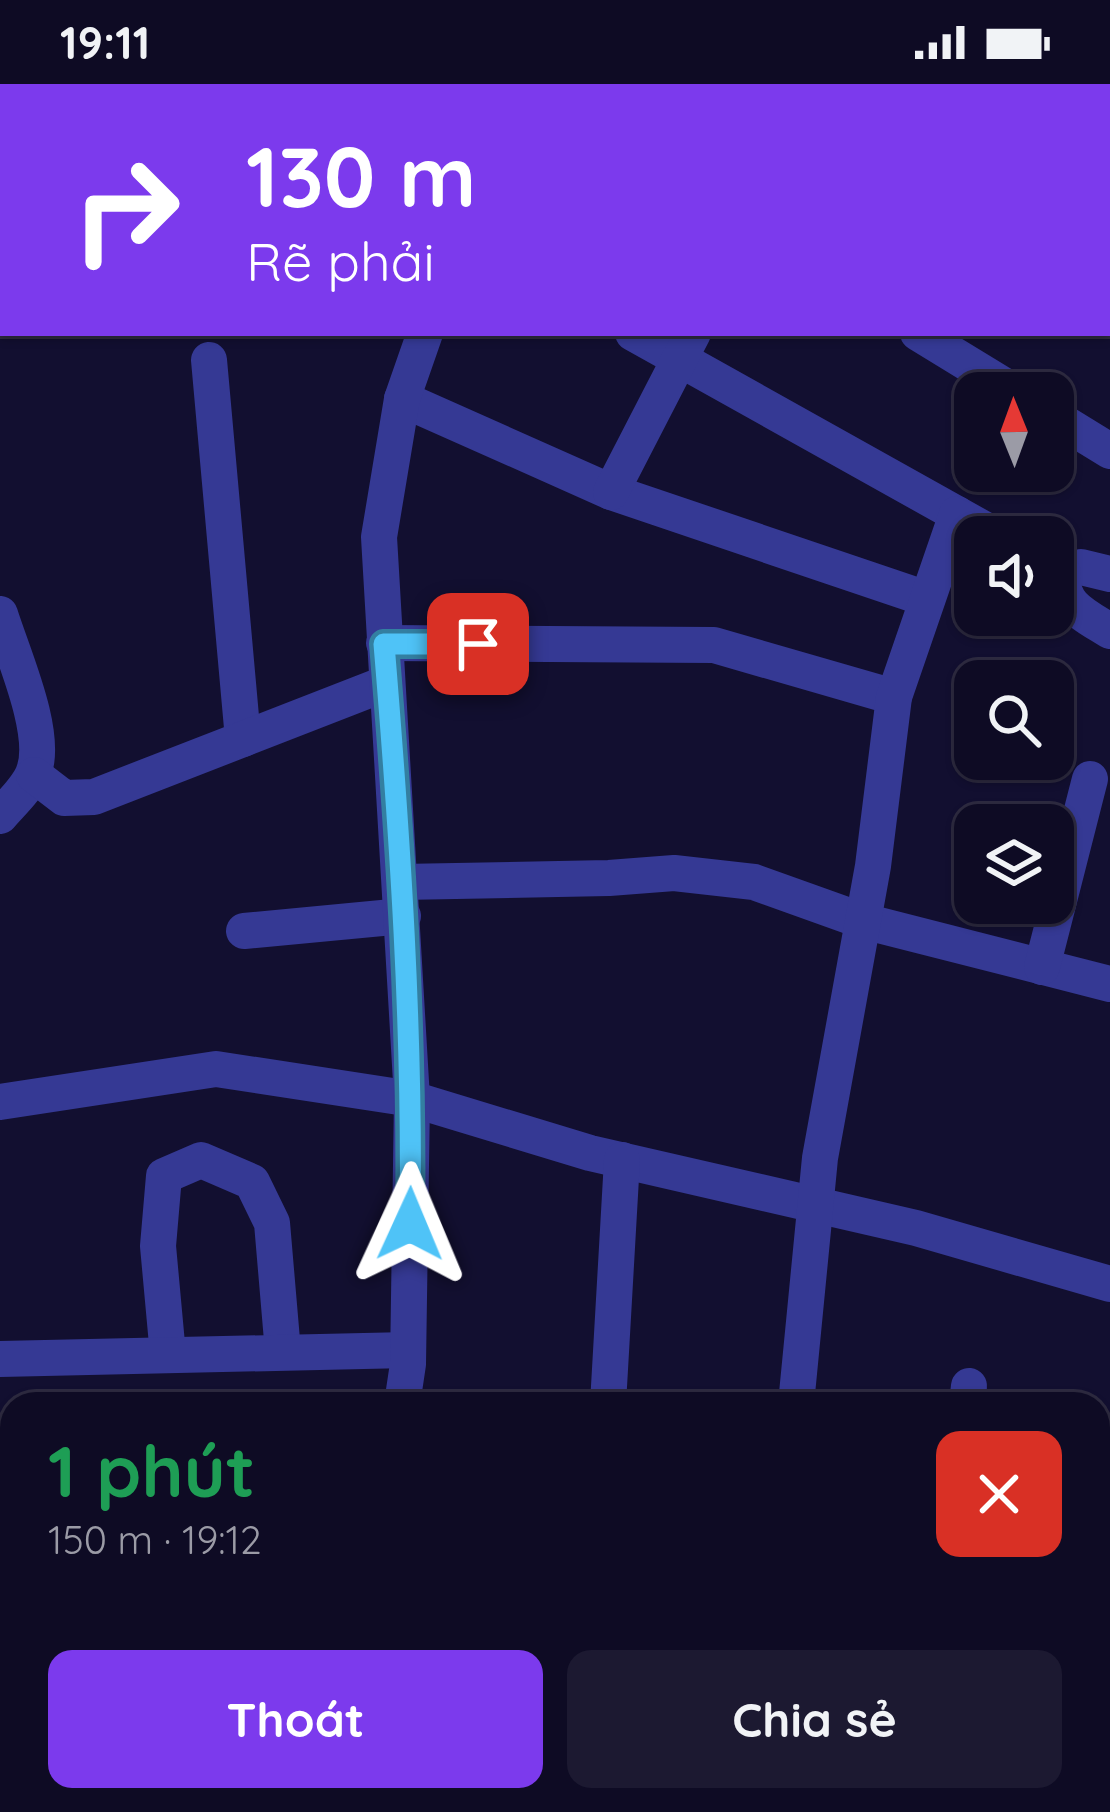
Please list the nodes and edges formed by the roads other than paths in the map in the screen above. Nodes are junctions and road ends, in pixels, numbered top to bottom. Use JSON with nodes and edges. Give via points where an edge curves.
{"nodes":[{"id":1,"x":424,"y":336,"type":"edge"},
{"id":2,"x":645,"y":336,"type":"edge"},
{"id":3,"x":923,"y":336,"type":"edge"},
{"id":4,"x":686,"y":346,"type":"edge"},
{"id":5,"x":209,"y":360,"type":"dead end"},
{"id":6,"x":982,"y":372,"type":"edge"},
{"id":7,"x":402,"y":399,"type":"junction"},
{"id":8,"x":1074,"y":429,"type":"edge"},
{"id":9,"x":1110,"y":451,"type":"edge"},
{"id":10,"x":611,"y":492,"type":"junction"},
{"id":11,"x":957,"y":514,"type":"junction"},
{"id":12,"x":961,"y":516,"type":"edge"},
{"id":13,"x":1074,"y":568,"type":"edge"},
{"id":14,"x":1110,"y":574,"type":"edge"},
{"id":15,"x":927,"y":599,"type":"junction"},
{"id":16,"x":1074,"y":607,"type":"edge"},
{"id":17,"x":0,"y":614,"type":"edge"},
{"id":18,"x":1110,"y":631,"type":"edge"},
{"id":19,"x":384,"y":644,"type":"junction"},
{"id":20,"x":387,"y":683,"type":"junction"},
{"id":21,"x":894,"y":697,"type":"junction"},
{"id":22,"x":243,"y":739,"type":"junction"},
{"id":23,"x":34,"y":775,"type":"junction"},
{"id":24,"x":1090,"y":779,"type":"dead end"},
{"id":25,"x":0,"y":816,"type":"edge"},
{"id":26,"x":402,"y":899,"type":"junction"},
{"id":27,"x":863,"y":921,"type":"junction"},
{"id":28,"x":244,"y":931,"type":"dead end"},
{"id":29,"x":1042,"y":967,"type":"junction"},
{"id":30,"x":1110,"y":984,"type":"edge"},
{"id":31,"x":412,"y":1099,"type":"junction"},
{"id":32,"x":0,"y":1102,"type":"edge"},
{"id":33,"x":622,"y":1160,"type":"junction"},
{"id":34,"x":815,"y":1204,"type":"junction"},
{"id":35,"x":1110,"y":1283,"type":"edge"},
{"id":36,"x":408,"y":1350,"type":"junction"},
{"id":37,"x":283,"y":1352,"type":"junction"},
{"id":38,"x":168,"y":1355,"type":"junction"},
{"id":39,"x":0,"y":1359,"type":"edge"},
{"id":40,"x":403,"y":1392,"type":"edge"},
{"id":41,"x":609,"y":1392,"type":"edge"},
{"id":42,"x":797,"y":1392,"type":"edge"}],
"edges":[{"from":1,"to":7,"type":"street"},
{"from":2,"to":4,"type":"street"},
{"from":3,"to":6,"type":"street"},
{"from":4,"to":10,"type":"street"},
{"from":4,"to":11,"type":"street"},
{"from":5,"to":22,"type":"street"},
{"from":7,"to":10,"type":"street"},
{"from":7,"to":19,"type":"street","via":[[379,537]]},
{"from":8,"to":9,"type":"street"},
{"from":10,"to":15,"type":"street"},
{"from":11,"to":12,"type":"street"},
{"from":11,"to":15,"type":"street"},
{"from":13,"to":14,"type":"street"},
{"from":15,"to":21,"type":"street"},
{"from":16,"to":18,"type":"street"},
{"from":17,"to":23,"type":"street","via":[[34,723]]},
{"from":19,"to":20,"type":"street"},
{"from":19,"to":21,"type":"street","via":[[714,645]]},
{"from":20,"to":22,"type":"street"},
{"from":20,"to":26,"type":"street"},
{"from":21,"to":27,"type":"street"},
{"from":22,"to":23,"type":"street","via":[[94,797],[64,798]]},
{"from":23,"to":25,"type":"street"},
{"from":24,"to":29,"type":"street"},
{"from":26,"to":27,"type":"street","via":[[674,873],[754,882]]},
{"from":26,"to":28,"type":"street"},
{"from":26,"to":31,"type":"street"},
{"from":27,"to":29,"type":"street"},
{"from":27,"to":34,"type":"street"},
{"from":29,"to":30,"type":"street"},
{"from":31,"to":32,"type":"street","via":[[216,1070]]},
{"from":31,"to":33,"type":"street"},
{"from":31,"to":36,"type":"street"},
{"from":33,"to":34,"type":"street"},
{"from":33,"to":41,"type":"street"},
{"from":34,"to":35,"type":"street"},
{"from":34,"to":42,"type":"street"},
{"from":36,"to":37,"type":"street"},
{"from":36,"to":40,"type":"street"},
{"from":37,"to":38,"type":"street"},
{"from":37,"to":38,"type":"street","via":[[272,1223],[252,1182],[201,1160],[164,1176],[158,1246]]},
{"from":38,"to":39,"type":"street"}]}
